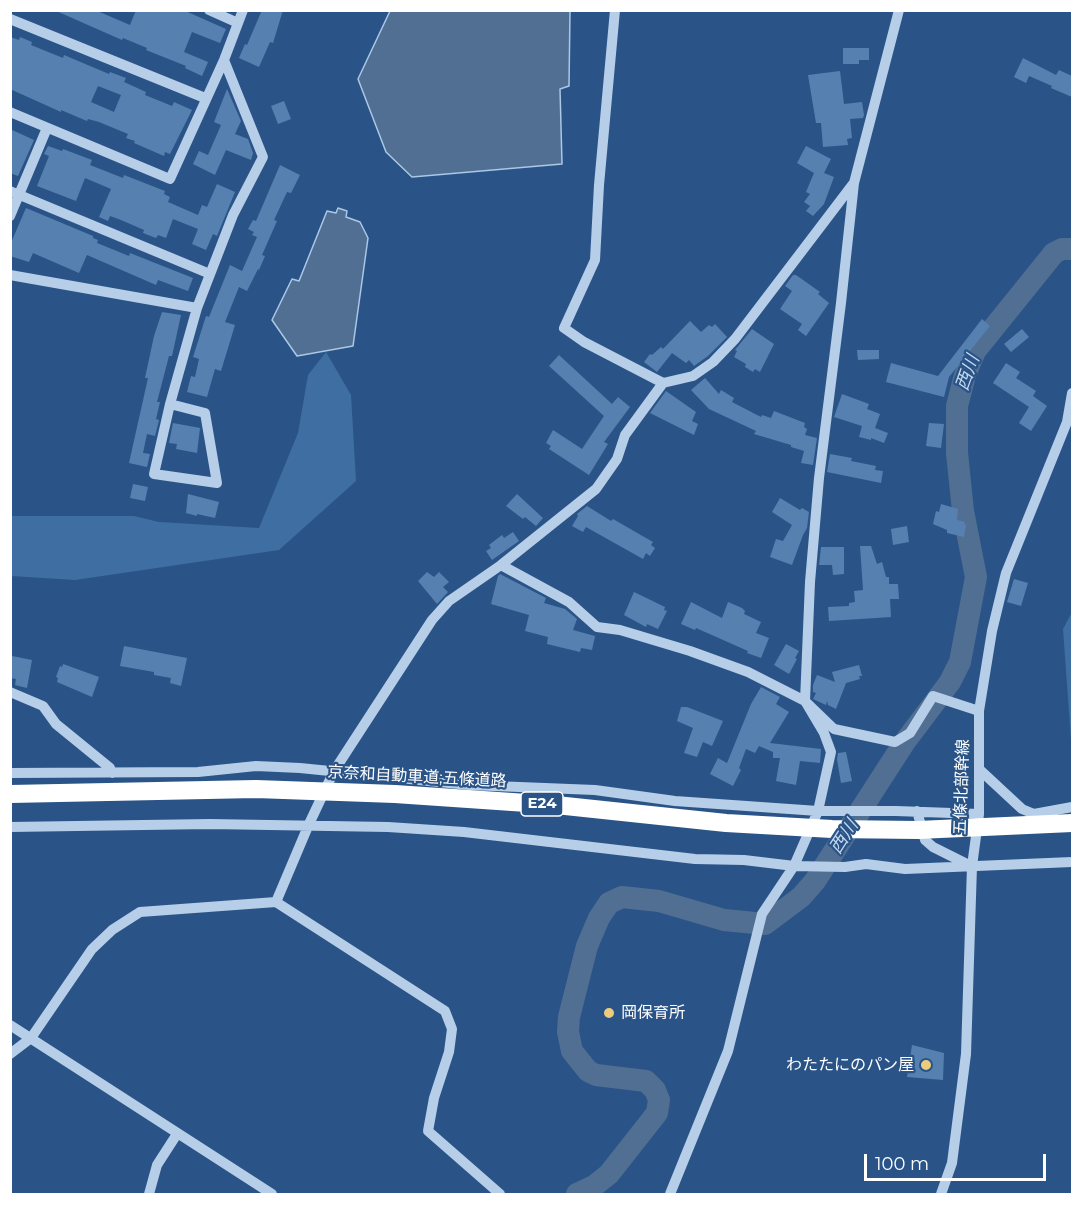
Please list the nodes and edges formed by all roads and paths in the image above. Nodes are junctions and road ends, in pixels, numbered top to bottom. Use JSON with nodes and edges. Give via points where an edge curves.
{"nodes":[{"id":1,"x":209,"y":10,"type":"edge"},
{"id":2,"x":243,"y":10,"type":"edge"},
{"id":3,"x":615,"y":10,"type":"edge"},
{"id":4,"x":899,"y":10,"type":"edge"},
{"id":5,"x":10,"y":19,"type":"edge"},
{"id":6,"x":238,"y":22,"type":"junction"},
{"id":7,"x":224,"y":60,"type":"junction"},
{"id":8,"x":206,"y":98,"type":"junction"},
{"id":9,"x":10,"y":112,"type":"edge"},
{"id":10,"x":47,"y":128,"type":"junction"},
{"id":11,"x":854,"y":183,"type":"junction"},
{"id":12,"x":15,"y":193,"type":"edge"},
{"id":13,"x":10,"y":216,"type":"edge"},
{"id":14,"x":210,"y":274,"type":"junction"},
{"id":15,"x":10,"y":275,"type":"edge"},
{"id":16,"x":197,"y":308,"type":"junction"},
{"id":17,"x":663,"y":383,"type":"junction"},
{"id":18,"x":1072,"y":393,"type":"edge"},
{"id":19,"x":170,"y":404,"type":"junction"},
{"id":20,"x":501,"y":565,"type":"junction"},
{"id":21,"x":10,"y":692,"type":"edge"},
{"id":22,"x":805,"y":701,"type":"junction"},
{"id":23,"x":979,"y":711,"type":"junction"},
{"id":24,"x":980,"y":770,"type":"junction"},
{"id":25,"x":334,"y":771,"type":"junction"},
{"id":26,"x":10,"y":773,"type":"edge"},
{"id":27,"x":112,"y":773,"type":"junction"},
{"id":28,"x":10,"y":794,"type":"edge"},
{"id":29,"x":1072,"y":807,"type":"edge"},
{"id":30,"x":818,"y":811,"type":"junction"},
{"id":31,"x":917,"y":812,"type":"junction"},
{"id":32,"x":979,"y":814,"type":"junction"},
{"id":33,"x":1072,"y":823,"type":"edge"},
{"id":34,"x":309,"y":824,"type":"junction"},
{"id":35,"x":10,"y":827,"type":"edge"},
{"id":36,"x":1072,"y":862,"type":"edge"},
{"id":37,"x":794,"y":866,"type":"junction"},
{"id":38,"x":972,"y":866,"type":"junction"},
{"id":39,"x":276,"y":903,"type":"junction"},
{"id":40,"x":10,"y":1025,"type":"edge"},
{"id":41,"x":31,"y":1038,"type":"junction"},
{"id":42,"x":10,"y":1054,"type":"edge"},
{"id":43,"x":177,"y":1134,"type":"junction"},
{"id":44,"x":149,"y":1194,"type":"edge"},
{"id":45,"x":272,"y":1194,"type":"edge"},
{"id":46,"x":500,"y":1194,"type":"edge"},
{"id":47,"x":670,"y":1194,"type":"edge"},
{"id":48,"x":941,"y":1194,"type":"edge"}],
"edges":[{"from":1,"to":6,"type":"street"},
{"from":2,"to":6,"type":"street"},
{"from":3,"to":17,"type":"street","via":[[595,260],[564,328]]},
{"from":4,"to":11,"type":"street"},
{"from":5,"to":8,"type":"street"},
{"from":6,"to":7,"type":"street"},
{"from":7,"to":8,"type":"street"},
{"from":7,"to":14,"type":"street","via":[[263,157],[233,215]]},
{"from":8,"to":10,"type":"street","via":[[170,179]]},
{"from":9,"to":10,"type":"street"},
{"from":10,"to":12,"type":"street"},
{"from":11,"to":17,"type":"street","via":[[735,339],[693,376]]},
{"from":11,"to":22,"type":"street","via":[[819,478]]},
{"from":12,"to":13,"type":"street"},
{"from":12,"to":14,"type":"street"},
{"from":14,"to":16,"type":"street"},
{"from":15,"to":16,"type":"street"},
{"from":16,"to":19,"type":"street"},
{"from":17,"to":20,"type":"street","via":[[625,435],[617,459],[596,489]]},
{"from":18,"to":23,"type":"street","name":"五條北部幹線","via":[[1067,422],[1006,573]]},
{"from":19,"to":19,"type":"street","via":[[205,414],[217,483],[154,474]]},
{"from":20,"to":22,"type":"street","via":[[569,602],[597,627],[690,651],[748,672]]},
{"from":20,"to":25,"type":"street","via":[[448,601],[432,620]]},
{"from":21,"to":27,"type":"street","via":[[43,706],[56,724]]},
{"from":22,"to":23,"type":"street","via":[[834,729],[895,742],[910,733],[933,696]]},
{"from":22,"to":30,"type":"street","via":[[831,752]]},
{"from":23,"to":24,"type":"street","name":"五條北部幹線"},
{"from":24,"to":29,"type":"street","via":[[1022,809],[1035,814]]},
{"from":24,"to":32,"type":"street","name":"五條北部幹線"},
{"from":25,"to":27,"type":"street","via":[[255,766],[198,772]]},
{"from":25,"to":30,"type":"street"},
{"from":25,"to":34,"type":"street"},
{"from":26,"to":27,"type":"street"},
{"from":28,"to":33,"type":"highway","name":"京奈和自動車道;五條道路","number":"E24","bridge":true,"via":[[256,789],[395,794],[832,829],[918,830]]},
{"from":30,"to":31,"type":"street"},
{"from":30,"to":37,"type":"street"},
{"from":31,"to":32,"type":"street"},
{"from":31,"to":38,"type":"street","via":[[925,840]]},
{"from":32,"to":38,"type":"street","name":"五條北部幹線"},
{"from":34,"to":35,"type":"street"},
{"from":34,"to":37,"type":"street","via":[[464,832],[695,859]]},
{"from":34,"to":39,"type":"street"},
{"from":36,"to":38,"type":"street"},
{"from":37,"to":38,"type":"street"},
{"from":37,"to":47,"type":"street","via":[[762,914],[728,1051]]},
{"from":38,"to":48,"type":"street","name":"五條北部幹線","via":[[966,1054],[952,1163]]},
{"from":39,"to":41,"type":"street","via":[[140,912],[92,949]]},
{"from":39,"to":46,"type":"street","via":[[445,1011],[452,1029],[449,1052],[428,1131]]},
{"from":40,"to":41,"type":"street"},
{"from":41,"to":42,"type":"street"},
{"from":41,"to":43,"type":"street"},
{"from":43,"to":44,"type":"street","via":[[157,1165]]},
{"from":43,"to":45,"type":"street"}]}
